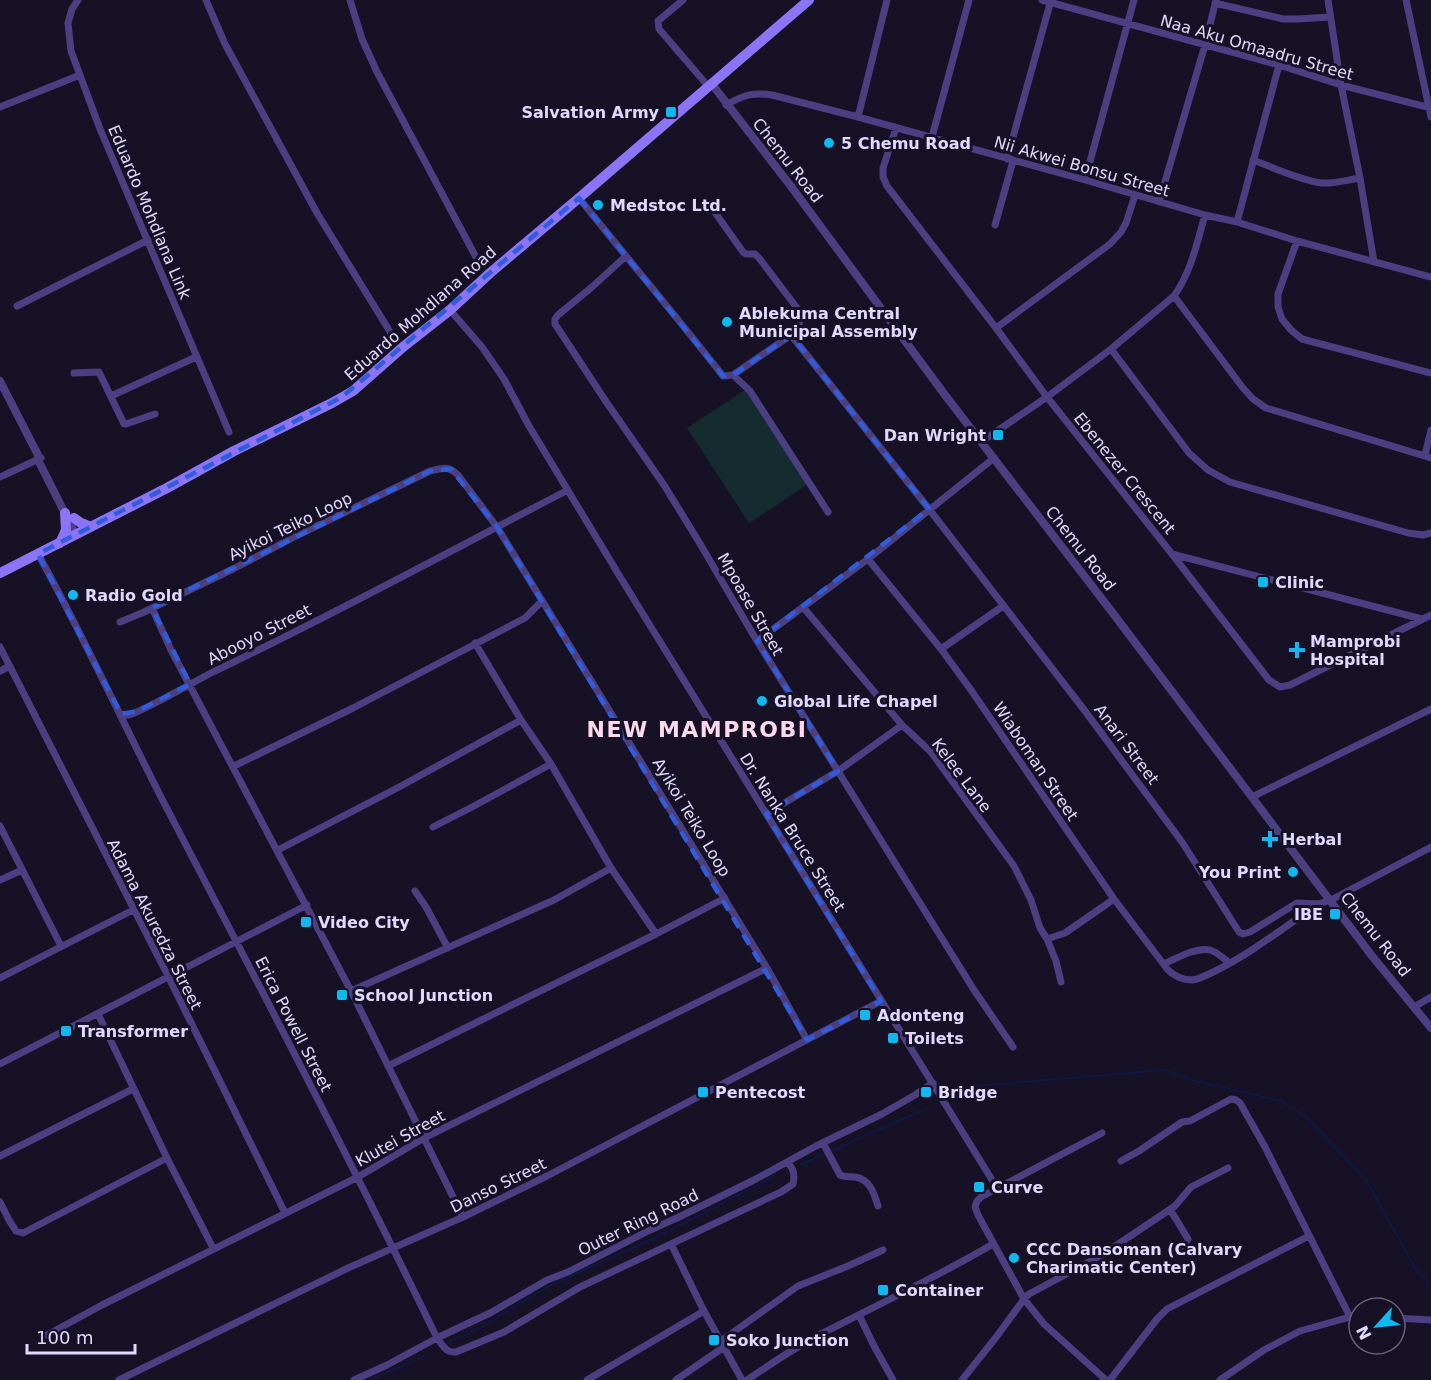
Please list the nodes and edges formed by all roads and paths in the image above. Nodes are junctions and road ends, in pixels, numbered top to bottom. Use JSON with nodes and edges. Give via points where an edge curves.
{"nodes":[{"id":1,"x":78,"y":0,"type":"edge"},
{"id":2,"x":206,"y":0,"type":"edge"},
{"id":3,"x":350,"y":0,"type":"edge"},
{"id":4,"x":683,"y":0,"type":"edge"},
{"id":5,"x":809,"y":0,"type":"edge"},
{"id":6,"x":887,"y":0,"type":"edge"},
{"id":7,"x":969,"y":0,"type":"edge"},
{"id":8,"x":1041,"y":0,"type":"edge"},
{"id":9,"x":1134,"y":0,"type":"edge"},
{"id":10,"x":1328,"y":0,"type":"edge"},
{"id":11,"x":1406,"y":0,"type":"edge"},
{"id":12,"x":1050,"y":1,"type":"edge"},
{"id":13,"x":1215,"y":2,"type":"edge"},
{"id":14,"x":1330,"y":17,"type":"junction"},
{"id":15,"x":1127,"y":25,"type":"junction"},
{"id":16,"x":1205,"y":45,"type":"junction"},
{"id":17,"x":1279,"y":65,"type":"junction"},
{"id":18,"x":80,"y":75,"type":"junction"},
{"id":19,"x":709,"y":85,"type":"junction"},
{"id":20,"x":1341,"y":85,"type":"junction"},
{"id":21,"x":726,"y":105,"type":"junction"},
{"id":22,"x":0,"y":107,"type":"edge"},
{"id":23,"x":1430,"y":108,"type":"edge"},
{"id":24,"x":858,"y":117,"type":"junction"},
{"id":25,"x":1431,"y":117,"type":"edge"},
{"id":26,"x":896,"y":128,"type":"junction"},
{"id":27,"x":932,"y":137,"type":"junction"},
{"id":28,"x":1010,"y":160,"type":"junction"},
{"id":29,"x":1253,"y":160,"type":"junction"},
{"id":30,"x":1360,"y":178,"type":"junction"},
{"id":31,"x":1085,"y":180,"type":"junction"},
{"id":32,"x":1135,"y":195,"type":"junction"},
{"id":33,"x":579,"y":198,"type":"junction"},
{"id":34,"x":1159,"y":202,"type":"junction"},
{"id":35,"x":714,"y":211,"type":"dead end"},
{"id":36,"x":1205,"y":215,"type":"junction"},
{"id":37,"x":1237,"y":222,"type":"junction"},
{"id":38,"x":995,"y":225,"type":"dead end"},
{"id":39,"x":148,"y":240,"type":"junction"},
{"id":40,"x":1297,"y":241,"type":"junction"},
{"id":41,"x":626,"y":256,"type":"junction"},
{"id":42,"x":477,"y":259,"type":"dead end"},
{"id":43,"x":1374,"y":262,"type":"junction"},
{"id":44,"x":1431,"y":277,"type":"edge"},
{"id":45,"x":1174,"y":296,"type":"junction"},
{"id":46,"x":16,"y":306,"type":"dead end"},
{"id":47,"x":450,"y":310,"type":"junction"},
{"id":48,"x":996,"y":328,"type":"junction"},
{"id":49,"x":392,"y":335,"type":"dead end"},
{"id":50,"x":791,"y":335,"type":"junction"},
{"id":51,"x":1111,"y":349,"type":"junction"},
{"id":52,"x":196,"y":357,"type":"junction"},
{"id":53,"x":74,"y":373,"type":"dead end"},
{"id":54,"x":1431,"y":373,"type":"edge"},
{"id":55,"x":733,"y":375,"type":"junction"},
{"id":56,"x":0,"y":381,"type":"edge"},
{"id":57,"x":111,"y":396,"type":"junction"},
{"id":58,"x":1047,"y":397,"type":"junction"},
{"id":59,"x":155,"y":414,"type":"dead end"},
{"id":60,"x":1431,"y":430,"type":"edge"},
{"id":61,"x":229,"y":432,"type":"dead end"},
{"id":62,"x":981,"y":442,"type":"junction"},
{"id":63,"x":39,"y":457,"type":"junction"},
{"id":64,"x":1428,"y":457,"type":"edge"},
{"id":65,"x":994,"y":458,"type":"junction"},
{"id":66,"x":0,"y":477,"type":"edge"},
{"id":67,"x":568,"y":490,"type":"junction"},
{"id":68,"x":929,"y":509,"type":"junction"},
{"id":69,"x":828,"y":512,"type":"dead end"},
{"id":70,"x":70,"y":516,"type":"junction"},
{"id":71,"x":497,"y":527,"type":"junction"},
{"id":72,"x":83,"y":531,"type":"junction"},
{"id":73,"x":1431,"y":533,"type":"edge"},
{"id":74,"x":60,"y":543,"type":"junction"},
{"id":75,"x":38,"y":554,"type":"junction"},
{"id":76,"x":1172,"y":554,"type":"junction"},
{"id":77,"x":868,"y":559,"type":"junction"},
{"id":78,"x":0,"y":573,"type":"edge"},
{"id":79,"x":542,"y":601,"type":"junction"},
{"id":80,"x":1003,"y":606,"type":"junction"},
{"id":81,"x":803,"y":607,"type":"junction"},
{"id":82,"x":152,"y":608,"type":"junction"},
{"id":83,"x":1431,"y":615,"type":"edge"},
{"id":84,"x":1422,"y":619,"type":"junction"},
{"id":85,"x":120,"y":622,"type":"dead end"},
{"id":86,"x":756,"y":642,"type":"junction"},
{"id":87,"x":475,"y":643,"type":"junction"},
{"id":88,"x":0,"y":647,"type":"edge"},
{"id":89,"x":941,"y":649,"type":"junction"},
{"id":90,"x":10,"y":666,"type":"junction"},
{"id":91,"x":0,"y":671,"type":"edge"},
{"id":92,"x":190,"y":684,"type":"junction"},
{"id":93,"x":1431,"y":709,"type":"edge"},
{"id":94,"x":121,"y":714,"type":"junction"},
{"id":95,"x":521,"y":720,"type":"junction"},
{"id":96,"x":902,"y":725,"type":"junction"},
{"id":97,"x":551,"y":764,"type":"junction"},
{"id":98,"x":234,"y":766,"type":"junction"},
{"id":99,"x":838,"y":771,"type":"junction"},
{"id":100,"x":1252,"y":797,"type":"junction"},
{"id":101,"x":766,"y":814,"type":"junction"},
{"id":102,"x":0,"y":826,"type":"edge"},
{"id":103,"x":433,"y":827,"type":"dead end"},
{"id":104,"x":1431,"y":847,"type":"edge"},
{"id":105,"x":278,"y":850,"type":"junction"},
{"id":106,"x":611,"y":868,"type":"junction"},
{"id":107,"x":22,"y":870,"type":"junction"},
{"id":108,"x":0,"y":880,"type":"edge"},
{"id":109,"x":415,"y":891,"type":"dead end"},
{"id":110,"x":725,"y":898,"type":"junction"},
{"id":111,"x":1114,"y":899,"type":"junction"},
{"id":112,"x":1331,"y":900,"type":"junction"},
{"id":113,"x":1318,"y":904,"type":"junction"},
{"id":114,"x":307,"y":905,"type":"junction"},
{"id":115,"x":133,"y":910,"type":"junction"},
{"id":116,"x":656,"y":934,"type":"junction"},
{"id":117,"x":1047,"y":939,"type":"junction"},
{"id":118,"x":237,"y":942,"type":"junction"},
{"id":119,"x":61,"y":946,"type":"junction"},
{"id":120,"x":448,"y":948,"type":"junction"},
{"id":121,"x":1230,"y":963,"type":"junction"},
{"id":122,"x":1164,"y":964,"type":"junction"},
{"id":123,"x":767,"y":968,"type":"junction"},
{"id":124,"x":168,"y":976,"type":"junction"},
{"id":125,"x":0,"y":978,"type":"edge"},
{"id":126,"x":1061,"y":982,"type":"dead end"},
{"id":127,"x":351,"y":991,"type":"junction"},
{"id":128,"x":1431,"y":997,"type":"edge"},
{"id":129,"x":881,"y":1001,"type":"junction"},
{"id":130,"x":1414,"y":1007,"type":"junction"},
{"id":131,"x":98,"y":1014,"type":"junction"},
{"id":132,"x":1431,"y":1028,"type":"edge"},
{"id":133,"x":807,"y":1040,"type":"junction"},
{"id":134,"x":1013,"y":1047,"type":"dead end"},
{"id":135,"x":0,"y":1064,"type":"edge"},
{"id":136,"x":388,"y":1066,"type":"junction"},
{"id":137,"x":933,"y":1083,"type":"junction"},
{"id":138,"x":133,"y":1089,"type":"junction"},
{"id":139,"x":1102,"y":1133,"type":"dead end"},
{"id":140,"x":424,"y":1138,"type":"junction"},
{"id":141,"x":823,"y":1143,"type":"junction"},
{"id":142,"x":0,"y":1156,"type":"edge"},
{"id":143,"x":167,"y":1158,"type":"junction"},
{"id":144,"x":1121,"y":1161,"type":"dead end"},
{"id":145,"x":787,"y":1162,"type":"junction"},
{"id":146,"x":1228,"y":1168,"type":"dead end"},
{"id":147,"x":358,"y":1177,"type":"junction"},
{"id":148,"x":997,"y":1188,"type":"junction"},
{"id":149,"x":0,"y":1202,"type":"edge"},
{"id":150,"x":878,"y":1206,"type":"dead end"},
{"id":151,"x":1170,"y":1210,"type":"junction"},
{"id":152,"x":285,"y":1213,"type":"junction"},
{"id":153,"x":463,"y":1217,"type":"junction"},
{"id":154,"x":1309,"y":1236,"type":"junction"},
{"id":155,"x":671,"y":1244,"type":"junction"},
{"id":156,"x":993,"y":1244,"type":"junction"},
{"id":157,"x":213,"y":1248,"type":"junction"},
{"id":158,"x":394,"y":1248,"type":"junction"},
{"id":159,"x":1179,"y":1248,"type":"dead end"},
{"id":160,"x":883,"y":1250,"type":"dead end"},
{"id":161,"x":1024,"y":1299,"type":"junction"},
{"id":162,"x":704,"y":1311,"type":"junction"},
{"id":163,"x":1347,"y":1311,"type":"edge"},
{"id":164,"x":859,"y":1316,"type":"junction"},
{"id":165,"x":1347,"y":1318,"type":"edge"},
{"id":166,"x":1407,"y":1319,"type":"edge"},
{"id":167,"x":1431,"y":1320,"type":"edge"},
{"id":168,"x":47,"y":1335,"type":"dead end"},
{"id":169,"x":437,"y":1338,"type":"junction"},
{"id":170,"x":722,"y":1344,"type":"junction"},
{"id":171,"x":119,"y":1380,"type":"edge"},
{"id":172,"x":354,"y":1380,"type":"edge"},
{"id":173,"x":587,"y":1380,"type":"edge"},
{"id":174,"x":676,"y":1380,"type":"edge"},
{"id":175,"x":742,"y":1380,"type":"edge"},
{"id":176,"x":747,"y":1380,"type":"edge"},
{"id":177,"x":892,"y":1380,"type":"edge"},
{"id":178,"x":962,"y":1380,"type":"edge"},
{"id":179,"x":1106,"y":1380,"type":"edge"},
{"id":180,"x":1110,"y":1380,"type":"edge"},
{"id":181,"x":1220,"y":1380,"type":"edge"}],
"edges":[{"from":1,"to":18,"type":"street","name":"Eduardo Mohdlana Link","via":[[68,23],[71,51]]},
{"from":2,"to":49,"type":"street","via":[[225,44],[317,213]]},
{"from":3,"to":42,"type":"street","via":[[377,72]]},
{"from":4,"to":19,"type":"street","via":[[658,21],[659,29]]},
{"from":5,"to":19,"type":"main road","name":"Eduardo Mohdlana Road"},
{"from":6,"to":24,"type":"street"},
{"from":7,"to":27,"type":"street"},
{"from":8,"to":12,"type":"street","name":"Naa Aku Omaadru Street"},
{"from":9,"to":15,"type":"street"},
{"from":10,"to":14,"type":"street"},
{"from":11,"to":23,"type":"street"},
{"from":12,"to":15,"type":"street","name":"Naa Aku Omaadru Street"},
{"from":12,"to":28,"type":"street"},
{"from":13,"to":14,"type":"street","via":[[1283,18]]},
{"from":13,"to":16,"type":"street"},
{"from":14,"to":20,"type":"street"},
{"from":15,"to":16,"type":"street","name":"Naa Aku Omaadru Street"},
{"from":15,"to":31,"type":"street"},
{"from":16,"to":17,"type":"street","name":"Naa Aku Omaadru Street"},
{"from":16,"to":34,"type":"street"},
{"from":17,"to":20,"type":"street","name":"Naa Aku Omaadru Street"},
{"from":17,"to":29,"type":"street"},
{"from":18,"to":22,"type":"street"},
{"from":18,"to":39,"type":"street","name":"Eduardo Mohdlana Link"},
{"from":19,"to":21,"type":"street","name":"Chemu Road"},
{"from":19,"to":33,"type":"main road","name":"Eduardo Mohdlana Road"},
{"from":20,"to":23,"type":"street","name":"Naa Aku Omaadru Street"},
{"from":20,"to":30,"type":"street"},
{"from":21,"to":24,"type":"street","name":"Nii Akwei Bonsu Street","via":[[747,94],[760,93]]},
{"from":21,"to":62,"type":"street","name":"Chemu Road","via":[[790,184]]},
{"from":23,"to":25,"type":"street"},
{"from":24,"to":26,"type":"street","name":"Nii Akwei Bonsu Street"},
{"from":26,"to":27,"type":"street","name":"Nii Akwei Bonsu Street"},
{"from":26,"to":48,"type":"street","name":"Ebenezer Crescent","via":[[883,168],[887,186]]},
{"from":27,"to":28,"type":"street","name":"Nii Akwei Bonsu Street"},
{"from":28,"to":31,"type":"street","name":"Nii Akwei Bonsu Street"},
{"from":28,"to":38,"type":"street"},
{"from":29,"to":30,"type":"street","via":[[1322,183]]},
{"from":29,"to":37,"type":"street"},
{"from":30,"to":43,"type":"street"},
{"from":31,"to":32,"type":"street","name":"Nii Akwei Bonsu Street"},
{"from":32,"to":34,"type":"street","name":"Nii Akwei Bonsu Street"},
{"from":32,"to":48,"type":"street","via":[[1126,223],[1110,244]]},
{"from":33,"to":41,"type":"street"},
{"from":33,"to":47,"type":"main road","name":"Eduardo Mohdlana Road"},
{"from":34,"to":36,"type":"street","name":"Nii Akwei Bonsu Street"},
{"from":35,"to":50,"type":"street","via":[[743,252],[759,258],[797,308],[799,327]]},
{"from":36,"to":37,"type":"street","name":"Nii Akwei Bonsu Street"},
{"from":36,"to":45,"type":"street","via":[[1187,275]]},
{"from":37,"to":40,"type":"street","name":"Nii Akwei Bonsu Street"},
{"from":39,"to":46,"type":"street"},
{"from":39,"to":52,"type":"street","name":"Eduardo Mohdlana Link"},
{"from":40,"to":43,"type":"street","name":"Nii Akwei Bonsu Street"},
{"from":40,"to":54,"type":"street","via":[[1278,294],[1282,319],[1291,330],[1302,339]]},
{"from":41,"to":55,"type":"street","via":[[723,376]]},
{"from":41,"to":86,"type":"street","name":"Mpoase Street","via":[[558,315],[555,324],[664,485]]},
{"from":43,"to":44,"type":"street","name":"Nii Akwei Bonsu Street"},
{"from":45,"to":51,"type":"street"},
{"from":45,"to":64,"type":"street","via":[[1243,388],[1266,408]]},
{"from":47,"to":67,"type":"street","name":"Dr. Nanka Bruce Street","via":[[496,366]]},
{"from":47,"to":72,"type":"main road","name":"Eduardo Mohdlana Road","via":[[342,397]]},
{"from":48,"to":58,"type":"street","name":"Ebenezer Crescent"},
{"from":50,"to":55,"type":"street"},
{"from":50,"to":68,"type":"street","name":"Anari Street"},
{"from":51,"to":58,"type":"street"},
{"from":51,"to":73,"type":"street","via":[[1190,453],[1208,470],[1230,482],[1396,530]]},
{"from":52,"to":57,"type":"street"},
{"from":52,"to":61,"type":"street","name":"Eduardo Mohdlana Link"},
{"from":53,"to":57,"type":"street","via":[[99,372]]},
{"from":55,"to":69,"type":"street","via":[[750,391]]},
{"from":56,"to":63,"type":"street"},
{"from":57,"to":59,"type":"street","via":[[124,424]]},
{"from":58,"to":62,"type":"street"},
{"from":58,"to":76,"type":"street","name":"Ebenezer Crescent"},
{"from":60,"to":64,"type":"street"},
{"from":62,"to":65,"type":"street","name":"Chemu Road"},
{"from":63,"to":66,"type":"street"},
{"from":63,"to":70,"type":"street"},
{"from":65,"to":68,"type":"street"},
{"from":65,"to":100,"type":"street","name":"Chemu Road"},
{"from":67,"to":71,"type":"street","name":"Abooyo Street"},
{"from":67,"to":101,"type":"street","name":"Dr. Nanka Bruce Street"},
{"from":68,"to":77,"type":"street"},
{"from":68,"to":80,"type":"street","name":"Anari Street"},
{"from":70,"to":72,"type":"street"},
{"from":70,"to":72,"type":"main road","via":[[81,523]]},
{"from":70,"to":74,"type":"main road"},
{"from":71,"to":79,"type":"street","name":"Ayikoi Teiko Loop"},
{"from":71,"to":82,"type":"street","name":"Ayikoi Teiko Loop","via":[[452,469],[430,471]]},
{"from":71,"to":92,"type":"street","name":"Abooyo Street"},
{"from":72,"to":74,"type":"main road","name":"Eduardo Mohdlana Road"},
{"from":74,"to":75,"type":"main road","name":"Eduardo Mohdlana Road"},
{"from":75,"to":78,"type":"main road","name":"Eduardo Mohdlana Road"},
{"from":75,"to":94,"type":"street"},
{"from":76,"to":84,"type":"street"},
{"from":76,"to":84,"type":"street","name":"Ebenezer Crescent","via":[[1269,680],[1280,687]]},
{"from":77,"to":81,"type":"street"},
{"from":77,"to":89,"type":"street","name":"Wiaboman Street"},
{"from":79,"to":87,"type":"street","via":[[525,618]]},
{"from":79,"to":110,"type":"street","name":"Ayikoi Teiko Loop"},
{"from":80,"to":89,"type":"street"},
{"from":80,"to":113,"type":"street","name":"Anari Street","via":[[1173,830],[1239,932],[1250,933],[1297,903]]},
{"from":81,"to":86,"type":"street"},
{"from":81,"to":96,"type":"street","name":"Kelee Lane"},
{"from":82,"to":85,"type":"street"},
{"from":82,"to":92,"type":"street"},
{"from":83,"to":84,"type":"street","name":"Ebenezer Crescent"},
{"from":86,"to":99,"type":"street","name":"Mpoase Street"},
{"from":87,"to":95,"type":"street"},
{"from":87,"to":98,"type":"street"},
{"from":88,"to":90,"type":"street","name":"Adama Akuredza Street"},
{"from":89,"to":111,"type":"street","name":"Wiaboman Street"},
{"from":90,"to":91,"type":"street"},
{"from":90,"to":115,"type":"street","name":"Adama Akuredza Street"},
{"from":92,"to":94,"type":"street","name":"Abooyo Street","via":[[159,702],[128,715]]},
{"from":92,"to":98,"type":"street"},
{"from":93,"to":100,"type":"street"},
{"from":94,"to":118,"type":"street","name":"Erica Powell Street"},
{"from":95,"to":97,"type":"street"},
{"from":95,"to":105,"type":"street"},
{"from":96,"to":99,"type":"street"},
{"from":96,"to":117,"type":"street","name":"Kelee Lane","via":[[931,752],[1014,866]]},
{"from":97,"to":103,"type":"street"},
{"from":97,"to":106,"type":"street"},
{"from":98,"to":105,"type":"street"},
{"from":99,"to":101,"type":"street"},
{"from":99,"to":134,"type":"street","name":"Mpoase Street"},
{"from":100,"to":112,"type":"street","name":"Chemu Road"},
{"from":101,"to":129,"type":"street","name":"Dr. Nanka Bruce Street"},
{"from":102,"to":107,"type":"street"},
{"from":104,"to":112,"type":"street"},
{"from":105,"to":114,"type":"street"},
{"from":106,"to":116,"type":"street"},
{"from":106,"to":120,"type":"street","via":[[554,900]]},
{"from":107,"to":108,"type":"street"},
{"from":107,"to":119,"type":"street"},
{"from":109,"to":120,"type":"street"},
{"from":110,"to":116,"type":"street"},
{"from":110,"to":123,"type":"street","name":"Ayikoi Teiko Loop"},
{"from":111,"to":117,"type":"street","via":[[1065,933]]},
{"from":111,"to":122,"type":"street","name":"Wiaboman Street"},
{"from":112,"to":113,"type":"street"},
{"from":112,"to":130,"type":"street","name":"Chemu Road"},
{"from":113,"to":121,"type":"street"},
{"from":114,"to":118,"type":"street"},
{"from":114,"to":127,"type":"street"},
{"from":115,"to":119,"type":"street"},
{"from":115,"to":124,"type":"street","name":"Adama Akuredza Street"},
{"from":116,"to":136,"type":"street"},
{"from":117,"to":126,"type":"street","name":"Kelee Lane"},
{"from":118,"to":124,"type":"street"},
{"from":118,"to":147,"type":"street","name":"Erica Powell Street"},
{"from":119,"to":125,"type":"street"},
{"from":120,"to":127,"type":"street"},
{"from":121,"to":122,"type":"street","via":[[1211,950],[1203,950]]},
{"from":121,"to":122,"type":"street","name":"Wiaboman Street","via":[[1196,980],[1180,978]]},
{"from":123,"to":133,"type":"street","name":"Ayikoi Teiko Loop"},
{"from":123,"to":140,"type":"street","name":"Klutei Street"},
{"from":124,"to":131,"type":"street"},
{"from":124,"to":152,"type":"street","name":"Adama Akuredza Street"},
{"from":127,"to":136,"type":"street"},
{"from":128,"to":130,"type":"street"},
{"from":129,"to":133,"type":"street","name":"Danso Street"},
{"from":129,"to":137,"type":"street","name":"Dr. Nanka Bruce Street"},
{"from":130,"to":132,"type":"street","name":"Chemu Road"},
{"from":131,"to":135,"type":"street"},
{"from":131,"to":138,"type":"street"},
{"from":133,"to":153,"type":"street","name":"Danso Street"},
{"from":136,"to":140,"type":"street"},
{"from":137,"to":141,"type":"street","name":"Outer Ring Road"},
{"from":137,"to":148,"type":"street","name":"Dr. Nanka Bruce Street"},
{"from":138,"to":142,"type":"street"},
{"from":138,"to":143,"type":"street"},
{"from":139,"to":148,"type":"street"},
{"from":140,"to":147,"type":"street","name":"Klutei Street"},
{"from":140,"to":153,"type":"street"},
{"from":141,"to":145,"type":"street","name":"Outer Ring Road"},
{"from":141,"to":150,"type":"street","via":[[840,1175],[866,1181]]},
{"from":143,"to":149,"type":"street","via":[[23,1233],[16,1231]]},
{"from":143,"to":157,"type":"street"},
{"from":144,"to":154,"type":"street","via":[[1182,1122],[1236,1100],[1265,1147]]},
{"from":145,"to":155,"type":"street","via":[[795,1177],[788,1188]]},
{"from":145,"to":169,"type":"street","name":"Outer Ring Road"},
{"from":146,"to":151,"type":"street","via":[[1191,1187]]},
{"from":147,"to":152,"type":"street","name":"Klutei Street"},
{"from":147,"to":158,"type":"street","name":"Erica Powell Street"},
{"from":148,"to":156,"type":"street","via":[[981,1197],[975,1207]]},
{"from":151,"to":159,"type":"street","via":[[1188,1239]]},
{"from":151,"to":161,"type":"street","via":[[1102,1255]]},
{"from":152,"to":157,"type":"street","name":"Klutei Street"},
{"from":153,"to":158,"type":"street","name":"Danso Street"},
{"from":154,"to":163,"type":"street"},
{"from":154,"to":180,"type":"street","via":[[1167,1309]]},
{"from":155,"to":162,"type":"street"},
{"from":155,"to":169,"type":"street","name":"Erica Powell Street","via":[[456,1352],[450,1353]]},
{"from":156,"to":161,"type":"street"},
{"from":156,"to":164,"type":"street"},
{"from":157,"to":168,"type":"street","name":"Klutei Street"},
{"from":158,"to":169,"type":"street","name":"Erica Powell Street"},
{"from":158,"to":171,"type":"street","name":"Danso Street"},
{"from":160,"to":170,"type":"street","via":[[798,1286]]},
{"from":161,"to":178,"type":"street"},
{"from":161,"to":179,"type":"street","via":[[1044,1324]]},
{"from":162,"to":170,"type":"street"},
{"from":162,"to":173,"type":"street"},
{"from":164,"to":176,"type":"street","via":[[808,1341]]},
{"from":164,"to":177,"type":"street"},
{"from":165,"to":181,"type":"street","via":[[1300,1331]]},
{"from":166,"to":167,"type":"street"},
{"from":169,"to":172,"type":"street","name":"Outer Ring Road"},
{"from":170,"to":174,"type":"street"},
{"from":170,"to":175,"type":"street"}]}
